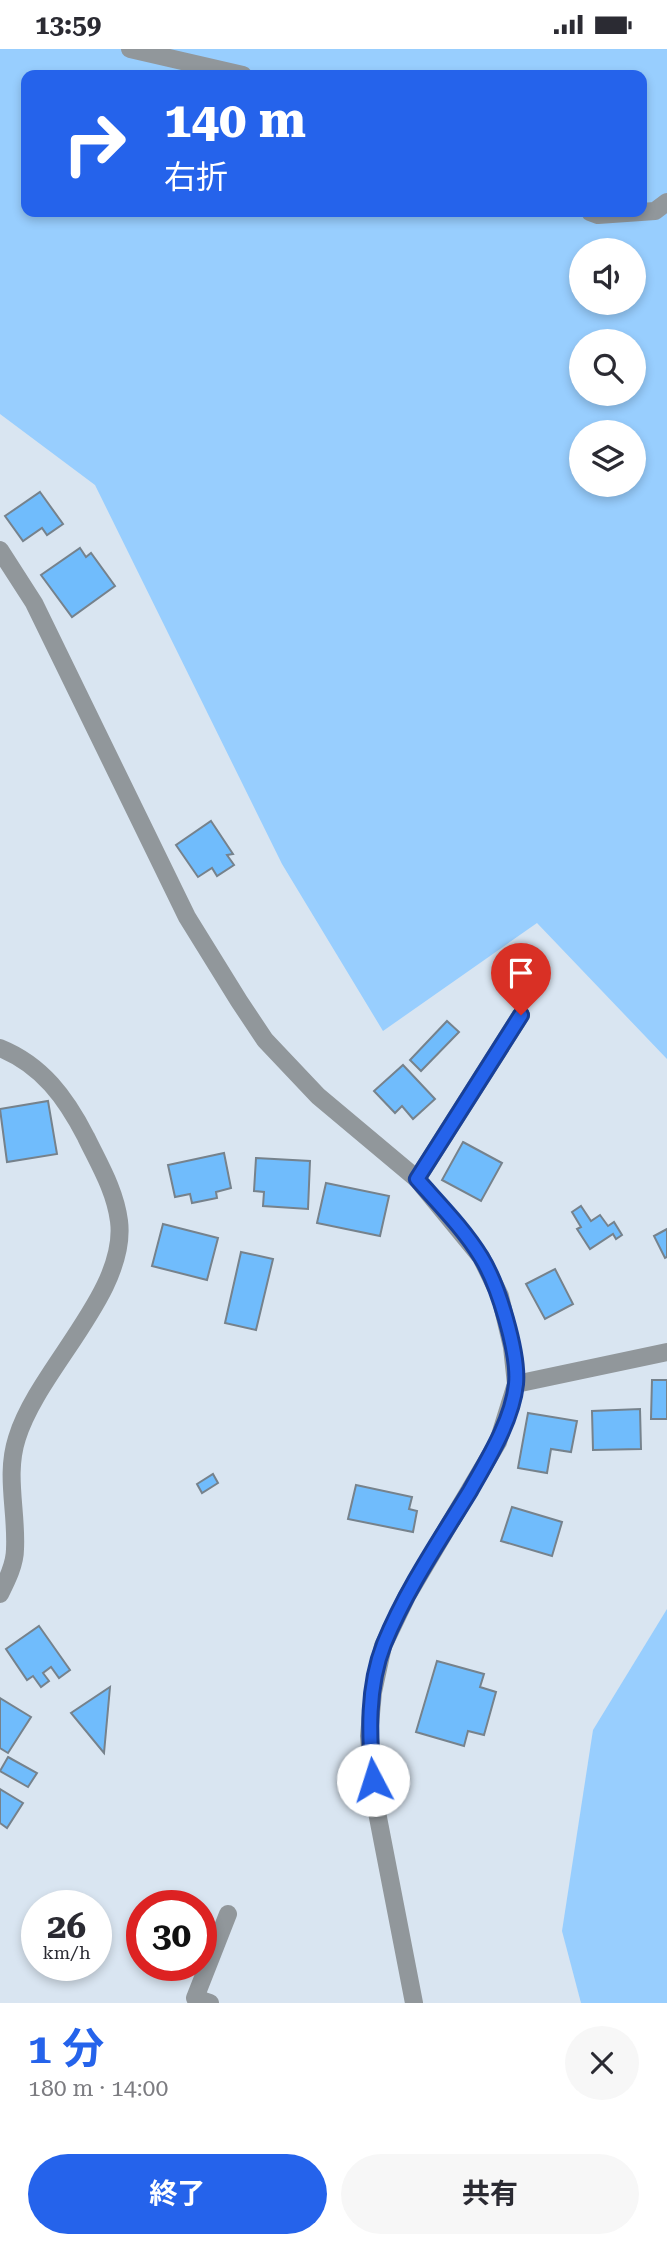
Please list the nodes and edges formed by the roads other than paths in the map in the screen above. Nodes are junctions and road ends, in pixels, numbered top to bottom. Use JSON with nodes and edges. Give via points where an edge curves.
{"nodes":[{"id":1,"x":130,"y":49,"type":"edge"},
{"id":2,"x":221,"y":70,"type":"edge"},
{"id":3,"x":667,"y":202,"type":"edge"},
{"id":4,"x":647,"y":212,"type":"edge"},
{"id":5,"x":0,"y":549,"type":"edge"},
{"id":6,"x":521,"y":1015,"type":"dead end"},
{"id":7,"x":0,"y":1048,"type":"edge"},
{"id":8,"x":417,"y":1179,"type":"junction"},
{"id":9,"x":667,"y":1352,"type":"edge"},
{"id":10,"x":516,"y":1384,"type":"junction"},
{"id":11,"x":0,"y":1594,"type":"edge"},
{"id":12,"x":228,"y":1915,"type":"dead end"},
{"id":13,"x":211,"y":2003,"type":"edge"},
{"id":14,"x":414,"y":2003,"type":"edge"}],
"edges":[{"from":1,"to":2,"type":"street"},
{"from":3,"to":4,"type":"street"},
{"from":5,"to":8,"type":"street","via":[[34,603],[187,917],[239,1001],[265,1040],[318,1096]]},
{"from":6,"to":8,"type":"street"},
{"from":7,"to":11,"type":"street","via":[[42,1073],[69,1104],[113,1191],[120,1222],[108,1282],[22,1422],[11,1465],[15,1550]]},
{"from":8,"to":10,"type":"street","via":[[481,1257],[500,1296]]},
{"from":9,"to":10,"type":"street"},
{"from":10,"to":14,"type":"street","via":[[498,1443],[383,1646],[373,1692],[369,1736],[375,1802]]},
{"from":12,"to":13,"type":"street","via":[[195,1998]]}]}
